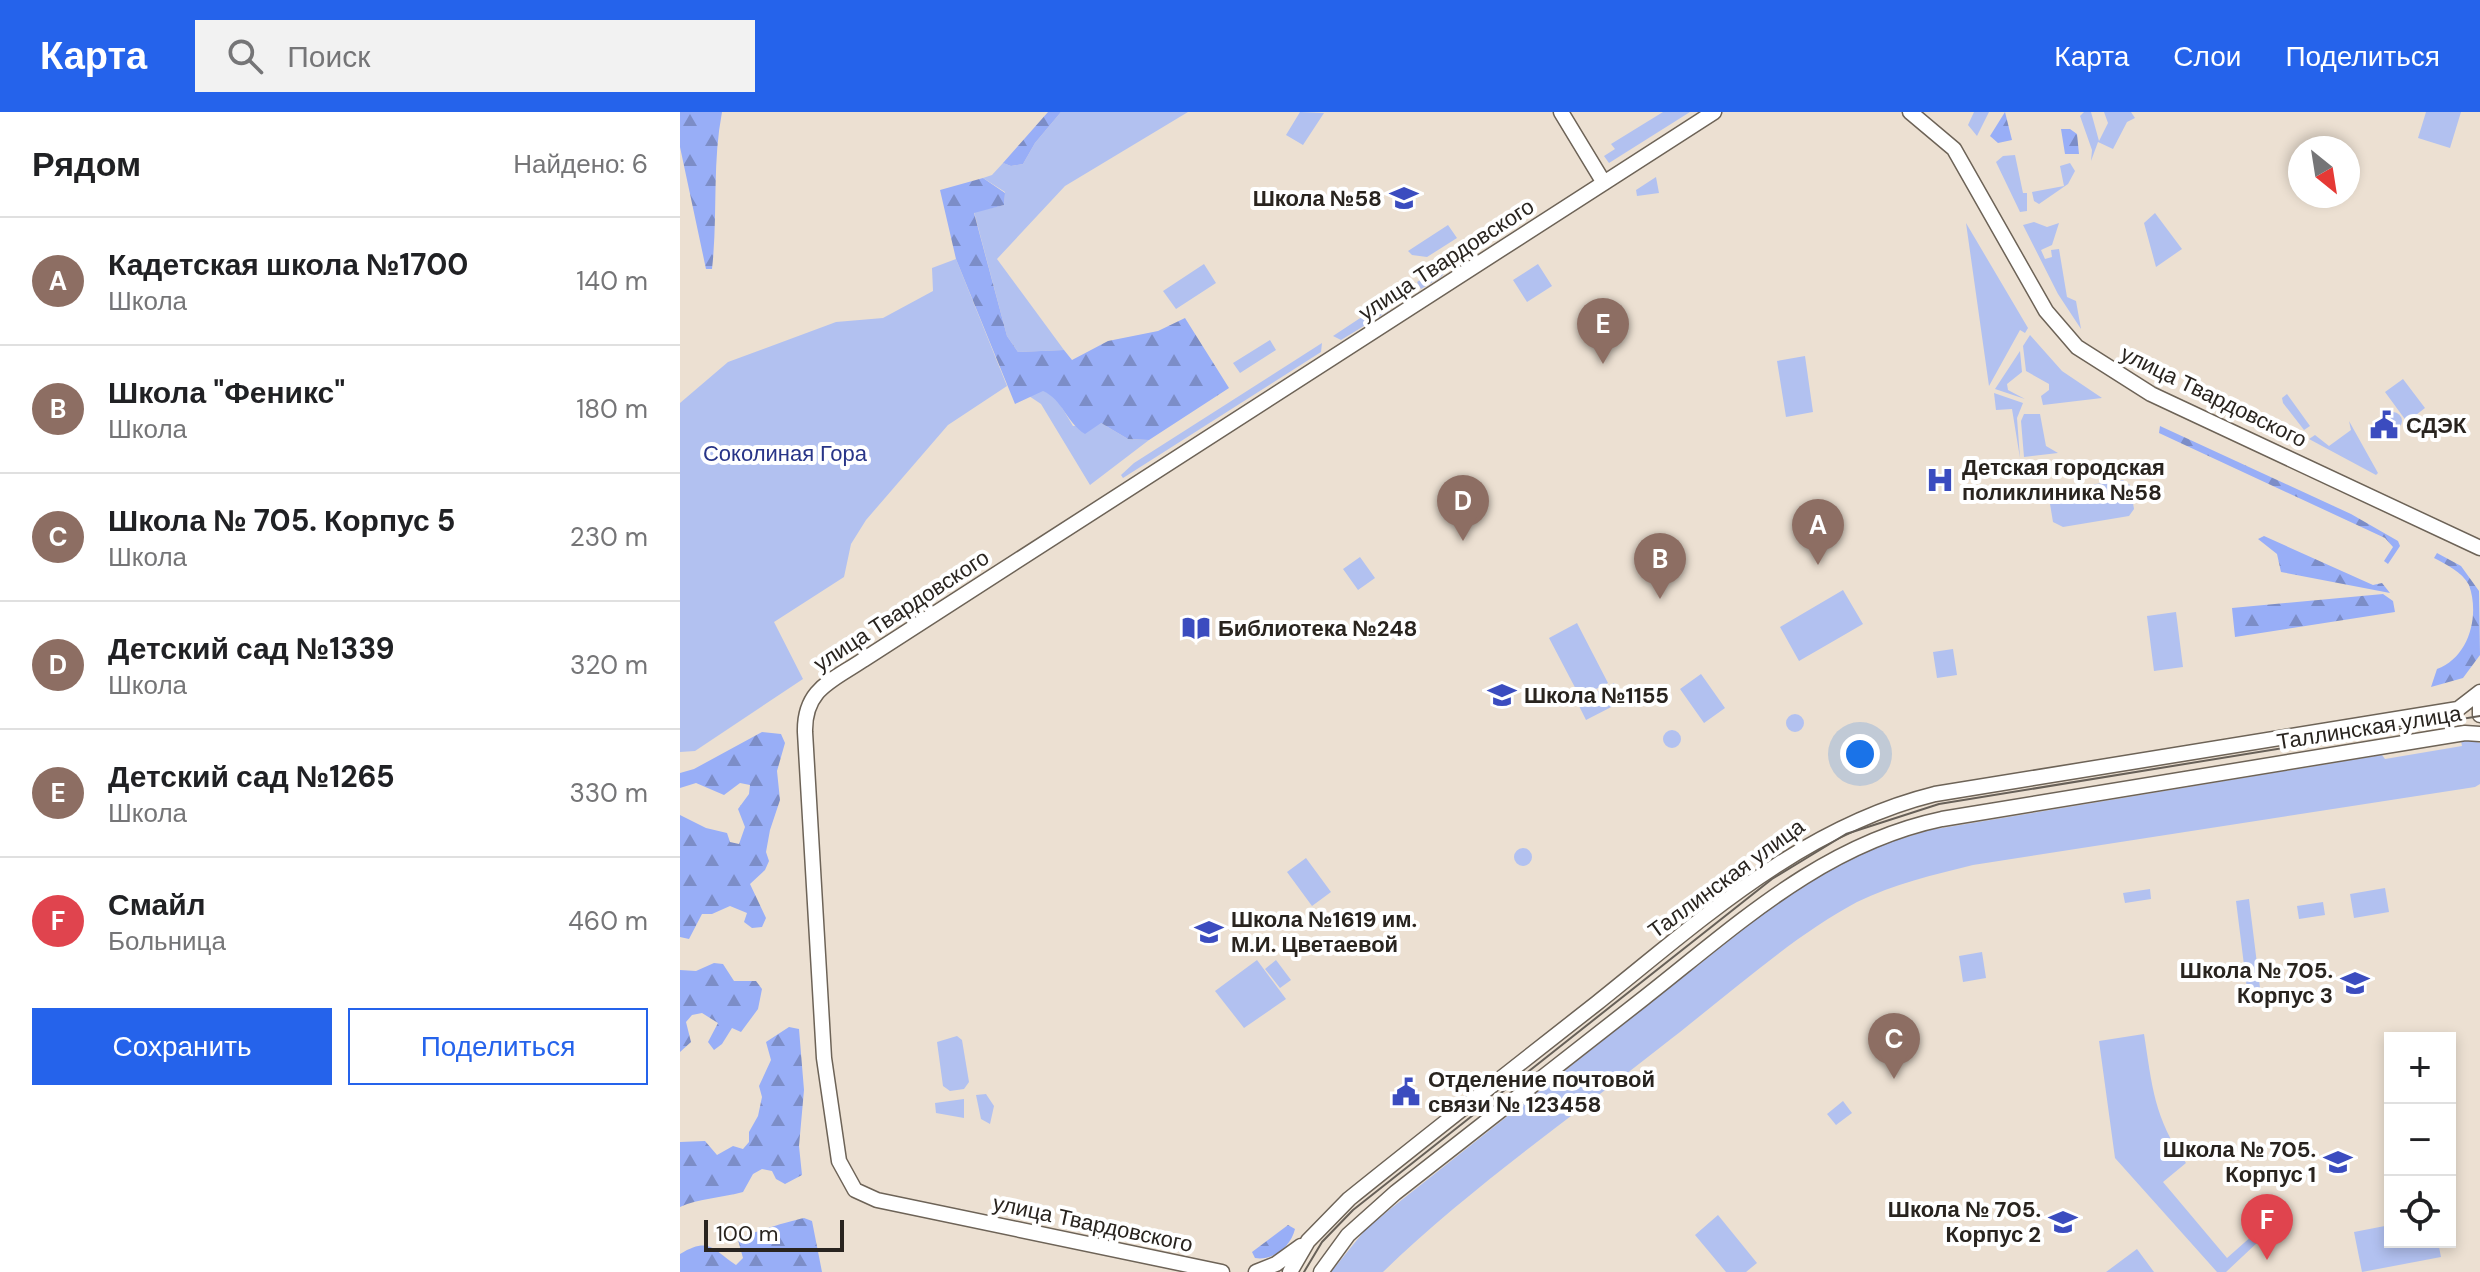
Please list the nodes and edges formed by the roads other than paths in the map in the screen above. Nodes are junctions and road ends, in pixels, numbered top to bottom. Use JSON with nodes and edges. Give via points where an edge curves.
{"nodes":[{"id":1,"x":1561,"y":112,"type":"edge"},
{"id":2,"x":1714,"y":112,"type":"edge"},
{"id":3,"x":1910,"y":112,"type":"edge"},
{"id":4,"x":1604,"y":183,"type":"junction"},
{"id":5,"x":2476,"y":548,"type":"edge"},
{"id":6,"x":2480,"y":692,"type":"edge"},
{"id":7,"x":2480,"y":701,"type":"edge"},
{"id":8,"x":2480,"y":715,"type":"edge"},
{"id":9,"x":2480,"y":734,"type":"edge"},
{"id":10,"x":1308,"y":1241,"type":"junction"},
{"id":11,"x":1222,"y":1272,"type":"edge"},
{"id":12,"x":1256,"y":1272,"type":"edge"},
{"id":13,"x":1290,"y":1272,"type":"edge"},
{"id":14,"x":1321,"y":1272,"type":"edge"}],
"edges":[{"from":1,"to":4,"type":"main road"},
{"from":2,"to":4,"type":"main road","name":"улица Твардовского"},
{"from":3,"to":5,"type":"main road","name":"улица Твардовского","via":[[1954,149],[2046,311],[2077,347],[2151,394]]},
{"from":4,"to":11,"type":"main road","name":"улица Твардовского","via":[[818,690],[808,706],[805,732],[824,1058],[846,1180],[857,1192],[877,1200]]},
{"from":6,"to":10,"type":"main road","name":"Таллинская улица","via":[[2458,709],[1935,794],[1884,807],[1841,826],[1789,855],[1705,917],[1349,1199]]},
{"from":7,"to":8,"type":"main road","name":"Таллинская улица"},
{"from":9,"to":14,"type":"main road","name":"Таллинская улица","via":[[1942,819],[1855,847],[1781,890],[1387,1200],[1348,1235]]},
{"from":10,"to":12,"type":"main road"},
{"from":10,"to":13,"type":"main road","name":"Таллинская улица"}]}
